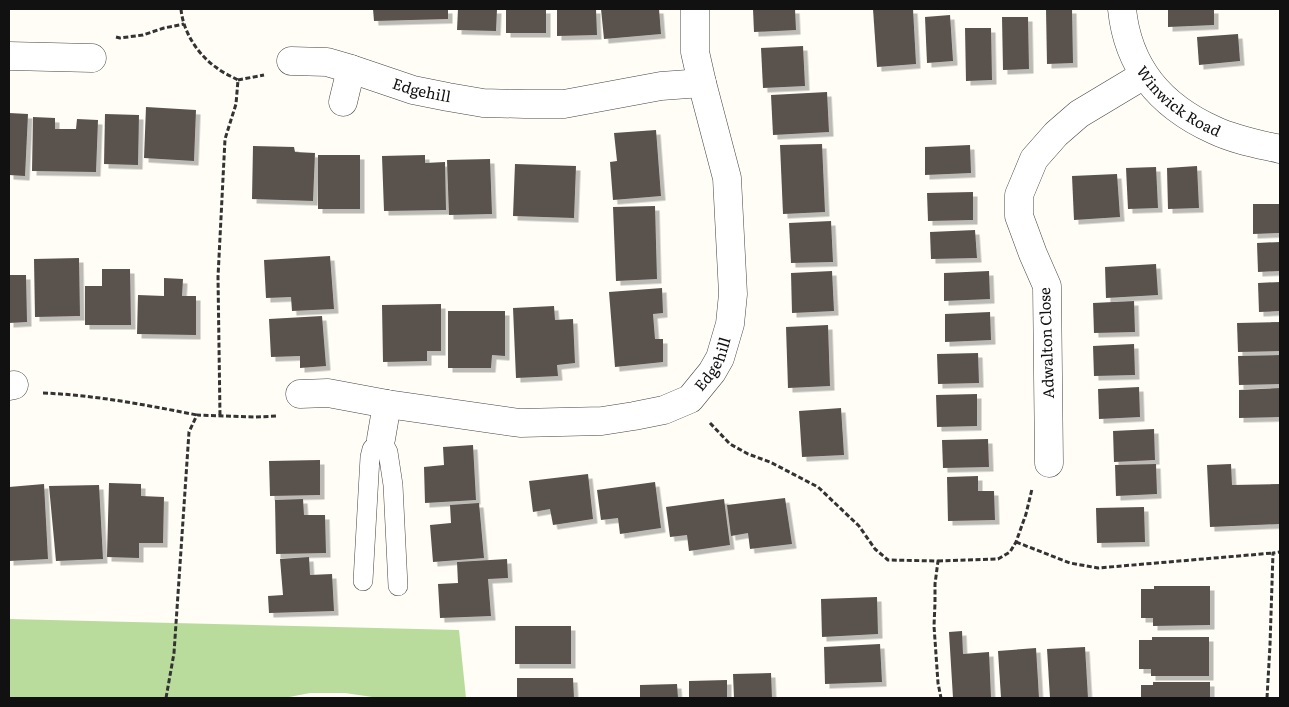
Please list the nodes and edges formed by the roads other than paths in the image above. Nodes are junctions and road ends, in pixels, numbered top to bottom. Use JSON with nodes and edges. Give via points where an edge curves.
{"nodes":[{"id":1,"x":695,"y":9,"type":"edge"},
{"id":2,"x":1122,"y":9,"type":"edge"},
{"id":3,"x":9,"y":56,"type":"edge"},
{"id":4,"x":92,"y":58,"type":"road end"},
{"id":5,"x":291,"y":61,"type":"dead end"},
{"id":6,"x":351,"y":69,"type":"junction"},
{"id":7,"x":1144,"y":75,"type":"junction"},
{"id":8,"x":702,"y":83,"type":"junction"},
{"id":9,"x":343,"y":102,"type":"dead end"},
{"id":10,"x":1280,"y":149,"type":"edge"},
{"id":11,"x":300,"y":394,"type":"road end"},
{"id":12,"x":387,"y":404,"type":"junction"},
{"id":13,"x":381,"y":439,"type":"junction"},
{"id":14,"x":1049,"y":463,"type":"road end"},
{"id":15,"x":363,"y":581,"type":"dead end"},
{"id":16,"x":398,"y":586,"type":"dead end"}],
"edges":[{"from":1,"to":8,"type":"street","name":"Edgehill","via":[[695,52]]},
{"from":2,"to":7,"type":"street","name":"Winwick Road","via":[[1128,42]]},
{"from":3,"to":4,"type":"street"},
{"from":5,"to":6,"type":"street","name":"Edgehill","via":[[327,62]]},
{"from":6,"to":8,"type":"street","name":"Edgehill","via":[[413,90],[483,103],[564,104],[661,86]]},
{"from":6,"to":9,"type":"street"},
{"from":7,"to":10,"type":"street","name":"Winwick Road","via":[[1162,96],[1196,121],[1238,139]]},
{"from":7,"to":14,"type":"street","name":"Adwalton Close","via":[[1079,114],[1056,134],[1034,159],[1019,195],[1020,216],[1047,286]]},
{"from":8,"to":12,"type":"street","name":"Edgehill","via":[[727,178],[733,294],[730,324],[720,358],[690,399],[664,410],[634,416],[520,423]]},
{"from":11,"to":12,"type":"street","name":"Edgehill","via":[[328,393]]},
{"from":12,"to":13,"type":"street"},
{"from":13,"to":15,"type":"lane","via":[[370,457]]},
{"from":13,"to":16,"type":"lane","via":[[388,452],[394,485]]}]}
